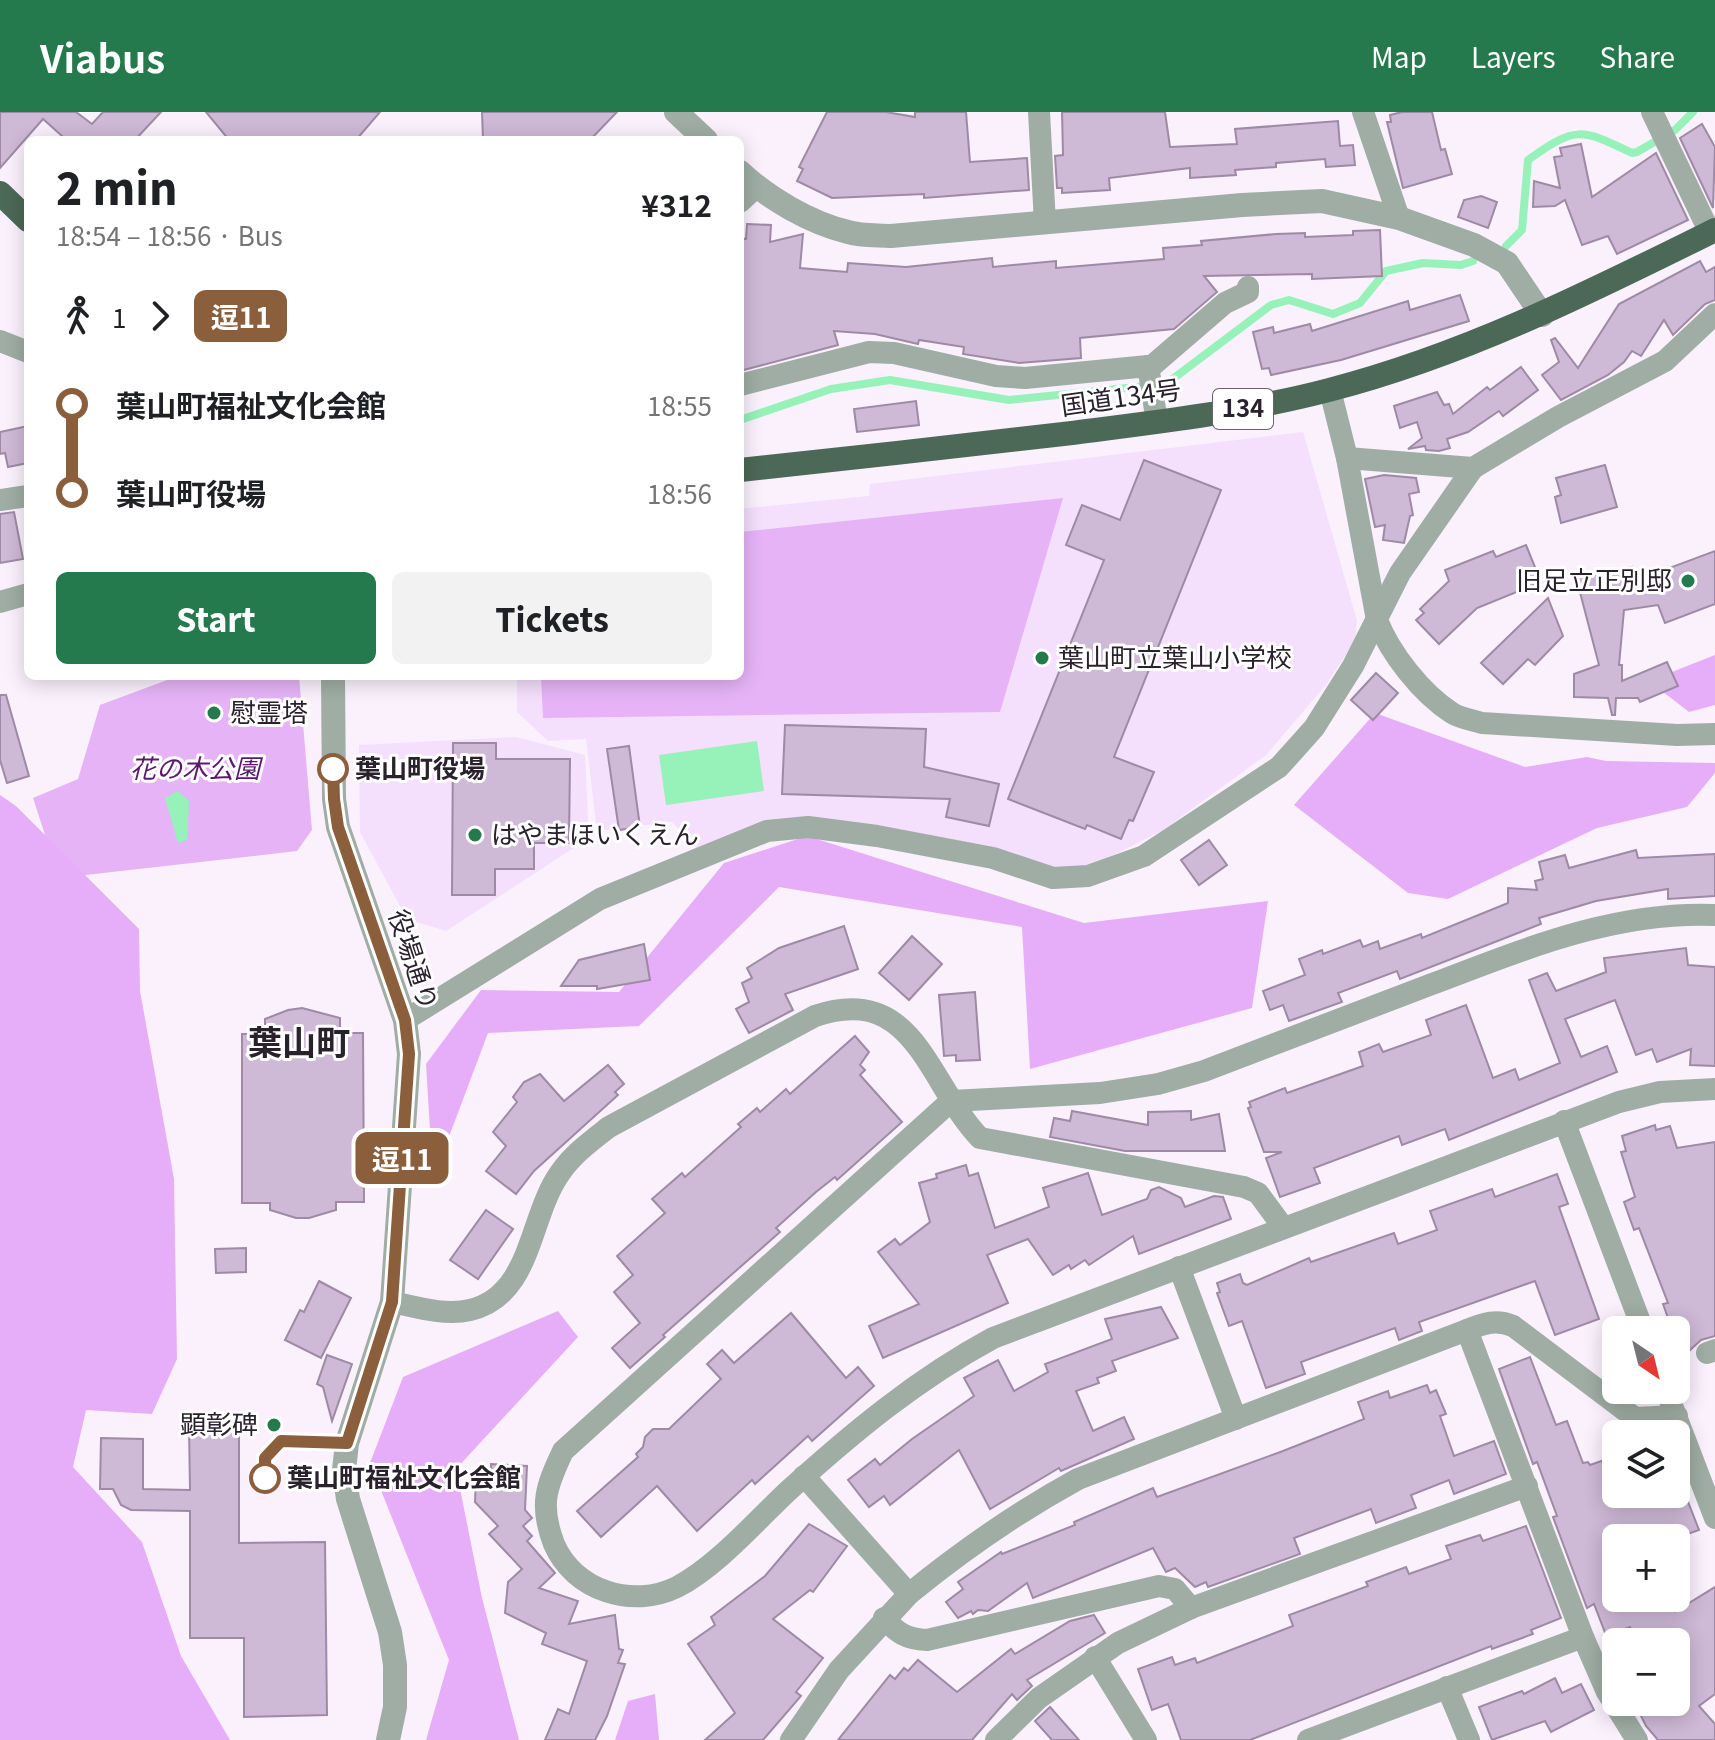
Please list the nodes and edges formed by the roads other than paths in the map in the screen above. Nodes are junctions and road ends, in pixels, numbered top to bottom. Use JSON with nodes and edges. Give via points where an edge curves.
{"nodes":[{"id":1,"x":676,"y":112,"type":"edge"},
{"id":2,"x":1039,"y":112,"type":"edge"},
{"id":3,"x":1363,"y":112,"type":"edge"},
{"id":4,"x":1652,"y":112,"type":"edge"},
{"id":5,"x":702,"y":136,"type":"edge"},
{"id":6,"x":745,"y":187,"type":"edge"},
{"id":7,"x":0,"y":193,"type":"edge"},
{"id":8,"x":24,"y":216,"type":"edge"},
{"id":9,"x":1399,"y":218,"type":"junction"},
{"id":10,"x":1045,"y":223,"type":"junction"},
{"id":11,"x":1712,"y":231,"type":"edge"},
{"id":12,"x":1248,"y":287,"type":"dead end"},
{"id":13,"x":1715,"y":314,"type":"edge"},
{"id":14,"x":1542,"y":315,"type":"junction"},
{"id":15,"x":0,"y":341,"type":"edge"},
{"id":16,"x":24,"y":350,"type":"edge"},
{"id":17,"x":1149,"y":369,"type":"junction"},
{"id":18,"x":744,"y":384,"type":"edge"},
{"id":19,"x":1330,"y":390,"type":"junction"},
{"id":20,"x":1155,"y":411,"type":"junction"},
{"id":21,"x":1347,"y":458,"type":"junction"},
{"id":22,"x":1473,"y":468,"type":"junction"},
{"id":23,"x":744,"y":469,"type":"edge"},
{"id":24,"x":24,"y":497,"type":"edge"},
{"id":25,"x":0,"y":500,"type":"edge"},
{"id":26,"x":24,"y":595,"type":"edge"},
{"id":27,"x":0,"y":602,"type":"edge"},
{"id":28,"x":1377,"y":620,"type":"junction"},
{"id":29,"x":333,"y":680,"type":"edge"},
{"id":30,"x":1715,"y":734,"type":"edge"},
{"id":31,"x":1715,"y":915,"type":"edge"},
{"id":32,"x":405,"y":1020,"type":"junction"},
{"id":33,"x":1715,"y":1089,"type":"edge"},
{"id":34,"x":951,"y":1101,"type":"junction"},
{"id":35,"x":1564,"y":1121,"type":"junction"},
{"id":36,"x":1283,"y":1227,"type":"junction"},
{"id":37,"x":1179,"y":1267,"type":"junction"},
{"id":38,"x":392,"y":1302,"type":"junction"},
{"id":39,"x":1638,"y":1316,"type":"edge"},
{"id":40,"x":1467,"y":1330,"type":"junction"},
{"id":41,"x":1672,"y":1404,"type":"edge"},
{"id":42,"x":1677,"y":1416,"type":"junction"},
{"id":43,"x":1236,"y":1419,"type":"junction"},
{"id":44,"x":804,"y":1476,"type":"junction"},
{"id":45,"x":1527,"y":1486,"type":"junction"},
{"id":46,"x":1715,"y":1518,"type":"edge"},
{"id":47,"x":909,"y":1594,"type":"junction"},
{"id":48,"x":1191,"y":1608,"type":"junction"},
{"id":49,"x":884,"y":1618,"type":"junction"},
{"id":50,"x":1583,"y":1637,"type":"junction"},
{"id":51,"x":1095,"y":1657,"type":"junction"},
{"id":52,"x":1447,"y":1687,"type":"junction"},
{"id":53,"x":388,"y":1740,"type":"edge"},
{"id":54,"x":791,"y":1740,"type":"edge"},
{"id":55,"x":996,"y":1740,"type":"edge"},
{"id":56,"x":1146,"y":1740,"type":"edge"},
{"id":57,"x":1308,"y":1740,"type":"edge"},
{"id":58,"x":1469,"y":1740,"type":"edge"},
{"id":59,"x":1637,"y":1740,"type":"edge"}],
"edges":[{"from":1,"to":5,"type":"street"},
{"from":2,"to":10,"type":"street"},
{"from":3,"to":9,"type":"street"},
{"from":4,"to":11,"type":"street"},
{"from":6,"to":10,"type":"street","via":[[848,233],[891,236]]},
{"from":7,"to":8,"type":"highway"},
{"from":9,"to":10,"type":"street","via":[[1322,201]]},
{"from":9,"to":14,"type":"street","via":[[1507,263]]},
{"from":11,"to":14,"type":"highway","name":"国道134号","number":"134"},
{"from":12,"to":17,"type":"street"},
{"from":13,"to":22,"type":"street","via":[[1665,361]]},
{"from":14,"to":19,"type":"highway","name":"国道134号","number":"134"},
{"from":15,"to":16,"type":"street"},
{"from":17,"to":18,"type":"street","via":[[1025,378],[869,352]]},
{"from":17,"to":20,"type":"street"},
{"from":19,"to":20,"type":"highway","name":"国道134号","number":"134","via":[[1254,407]]},
{"from":19,"to":21,"type":"street"},
{"from":20,"to":23,"type":"highway","name":"国道134号","number":"134"},
{"from":21,"to":22,"type":"street"},
{"from":21,"to":28,"type":"street"},
{"from":22,"to":28,"type":"street","via":[[1400,573]]},
{"from":24,"to":25,"type":"street"},
{"from":26,"to":27,"type":"street"},
{"from":28,"to":30,"type":"street","via":[[1385,641],[1455,715],[1482,723]]},
{"from":28,"to":32,"type":"street","via":[[1314,728],[1279,767],[1144,856],[1088,876],[1053,878],[993,858],[877,836],[808,827],[767,831],[600,899]]},
{"from":29,"to":32,"type":"street","name":"役場通り","via":[[338,827]]},
{"from":31,"to":34,"type":"street","via":[[1635,919],[1568,934],[1158,1084],[1100,1093]]},
{"from":32,"to":38,"type":"street","name":"役場通り","via":[[409,1054]]},
{"from":33,"to":35,"type":"street","via":[[1660,1092]]},
{"from":34,"to":36,"type":"street","via":[[980,1138],[1244,1187],[1258,1193]]},
{"from":34,"to":38,"type":"street","via":[[898,1023],[874,1010],[840,1007],[609,1127],[581,1148],[559,1174],[518,1274],[498,1298],[470,1310],[438,1311]]},
{"from":34,"to":44,"type":"street","via":[[563,1451],[546,1486],[545,1521],[558,1552],[583,1579],[613,1595],[645,1598],[678,1586],[705,1567]]},
{"from":35,"to":36,"type":"street"},
{"from":35,"to":39,"type":"street"},
{"from":36,"to":37,"type":"street"},
{"from":37,"to":43,"type":"street"},
{"from":37,"to":44,"type":"street","via":[[993,1338],[947,1362]]},
{"from":38,"to":53,"type":"street","name":"役場通り","via":[[347,1443],[344,1470],[348,1499],[390,1632],[395,1707]]},
{"from":40,"to":42,"type":"street","via":[[1490,1321],[1513,1326],[1635,1418]]},
{"from":40,"to":43,"type":"street"},
{"from":40,"to":45,"type":"street"},
{"from":41,"to":42,"type":"street"},
{"from":42,"to":46,"type":"street"},
{"from":43,"to":47,"type":"street","via":[[1078,1479],[973,1542]]},
{"from":44,"to":47,"type":"street"},
{"from":45,"to":48,"type":"street"},
{"from":45,"to":50,"type":"street"},
{"from":47,"to":49,"type":"street"},
{"from":48,"to":49,"type":"street","via":[[1175,1589],[1159,1586],[927,1640],[909,1639]]},
{"from":48,"to":51,"type":"street"},
{"from":49,"to":54,"type":"street","via":[[839,1670]]},
{"from":50,"to":52,"type":"street"},
{"from":50,"to":59,"type":"street","via":[[1607,1692]]},
{"from":51,"to":55,"type":"street","via":[[1039,1698]]},
{"from":51,"to":56,"type":"street"},
{"from":52,"to":57,"type":"street"},
{"from":52,"to":58,"type":"street"}]}
